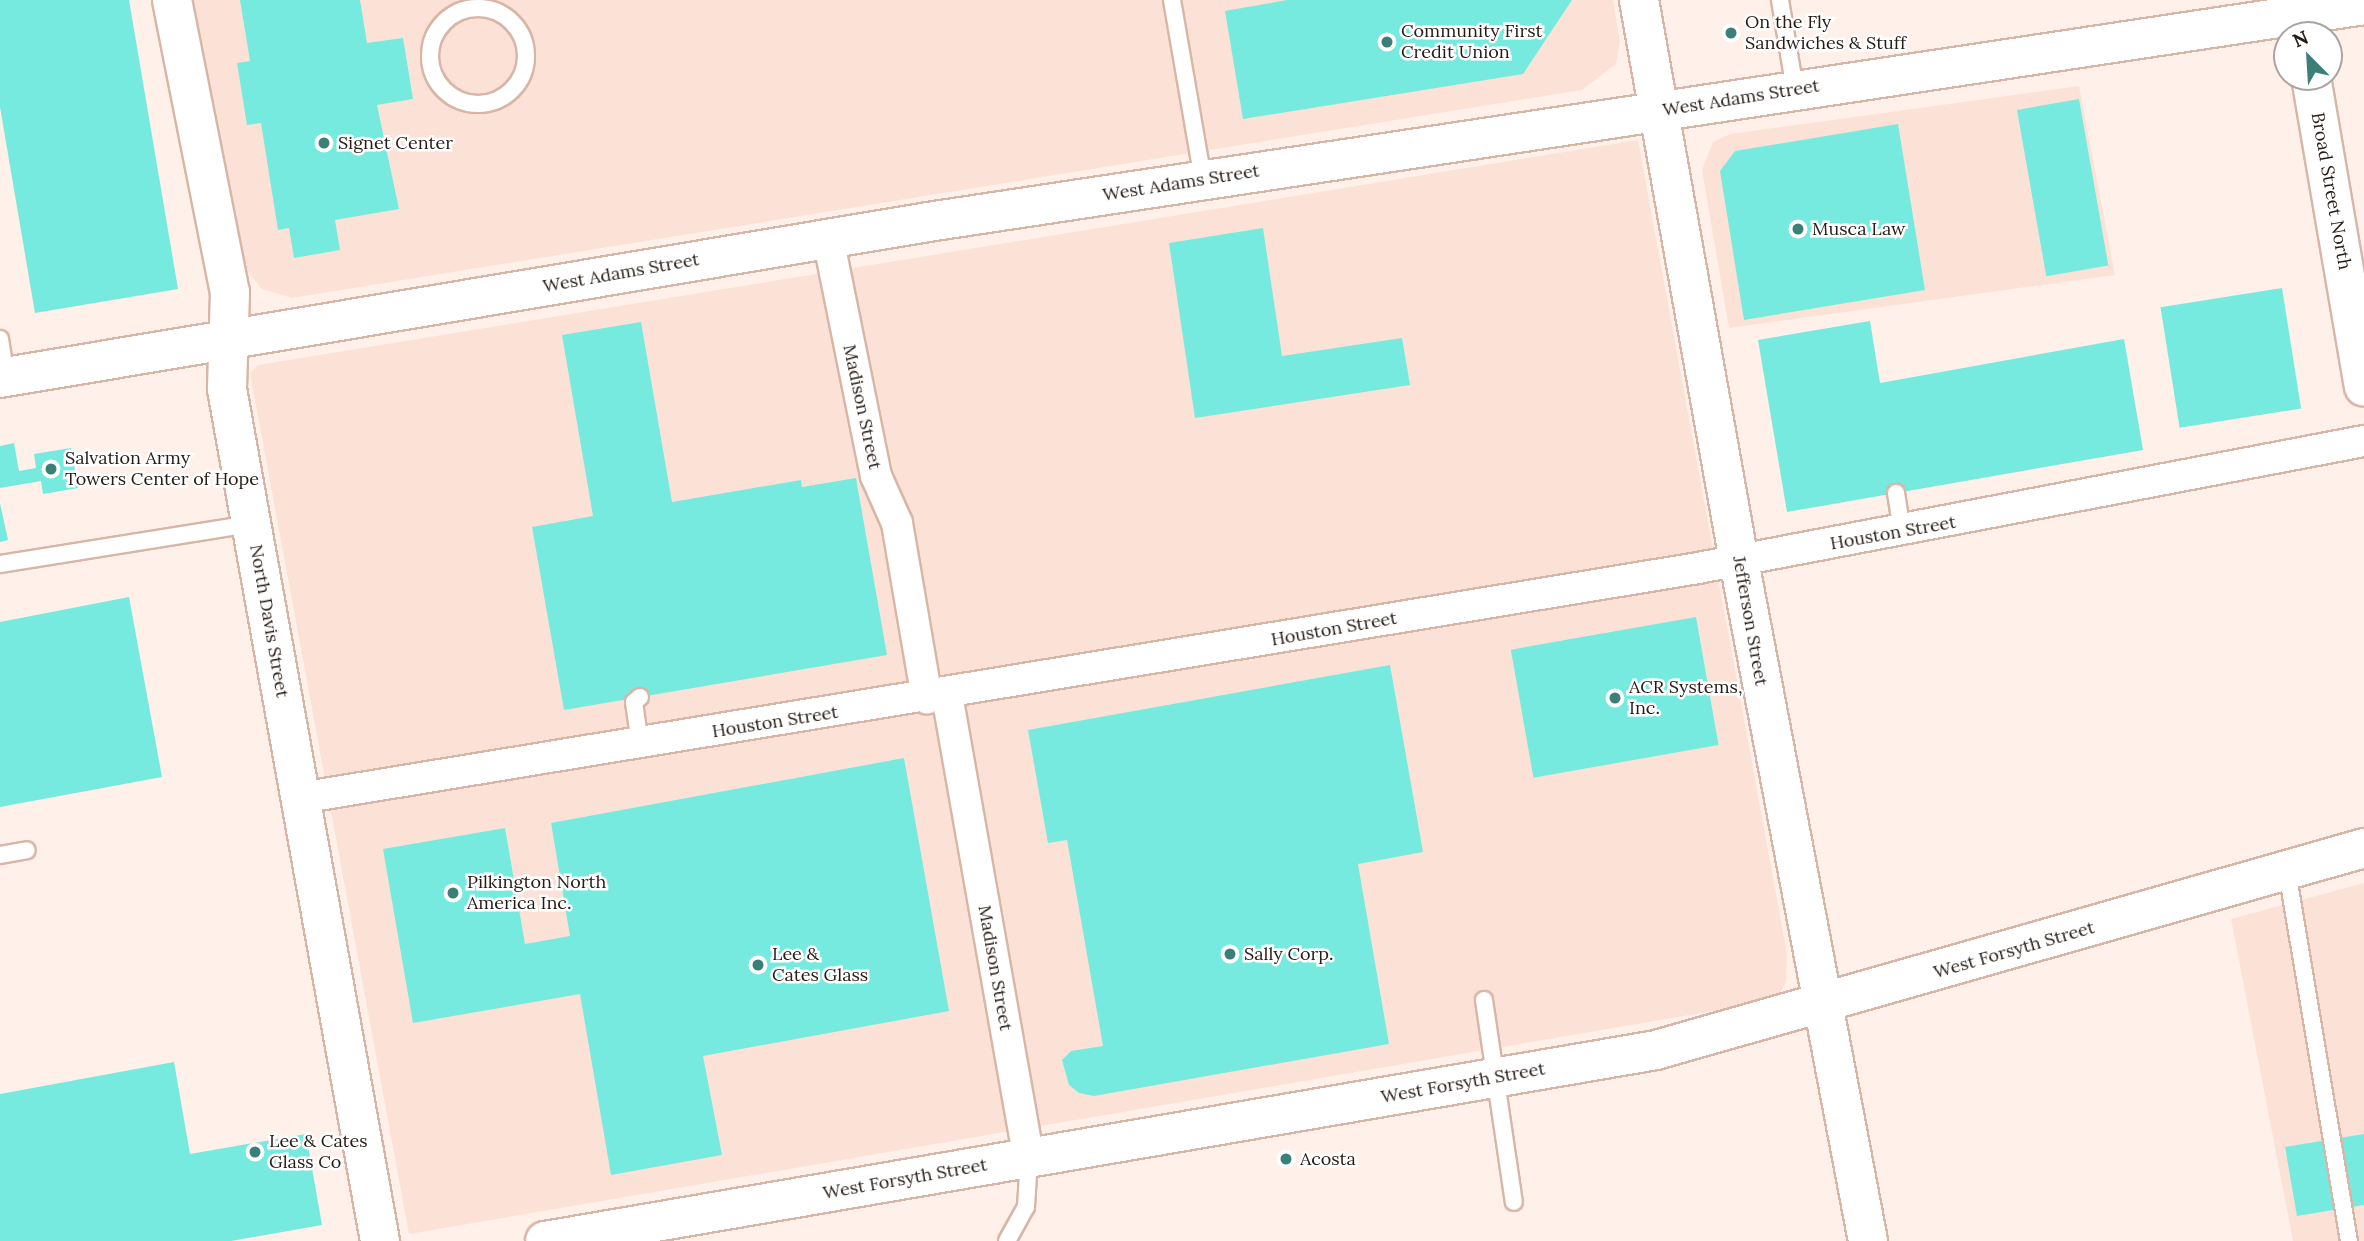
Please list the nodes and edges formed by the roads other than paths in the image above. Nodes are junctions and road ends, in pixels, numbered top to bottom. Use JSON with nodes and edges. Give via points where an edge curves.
{"nodes":[{"id":1,"x":172,"y":0,"type":"edge"},
{"id":2,"x":1172,"y":0,"type":"edge"},
{"id":3,"x":1639,"y":0,"type":"edge"},
{"id":4,"x":1780,"y":0,"type":"edge"},
{"id":5,"x":463,"y":5,"type":"edge"},
{"id":6,"x":2364,"y":5,"type":"edge"},
{"id":7,"x":2301,"y":17,"type":"edge"},
{"id":8,"x":1795,"y":90,"type":"junction"},
{"id":9,"x":2313,"y":91,"type":"edge"},
{"id":10,"x":1660,"y":110,"type":"junction"},
{"id":11,"x":1203,"y":180,"type":"junction"},
{"id":12,"x":828,"y":238,"type":"junction"},
{"id":13,"x":0,"y":339,"type":"edge"},
{"id":14,"x":229,"y":339,"type":"junction"},
{"id":15,"x":3,"y":378,"type":"edge"},
{"id":16,"x":2364,"y":387,"type":"edge"},
{"id":17,"x":2364,"y":441,"type":"edge"},
{"id":18,"x":1896,"y":493,"type":"dead end"},
{"id":19,"x":251,"y":524,"type":"junction"},
{"id":20,"x":1902,"y":531,"type":"junction"},
{"id":21,"x":1739,"y":561,"type":"junction"},
{"id":22,"x":0,"y":564,"type":"edge"},
{"id":23,"x":937,"y":696,"type":"junction"},
{"id":24,"x":640,"y":697,"type":"dead end"},
{"id":25,"x":640,"y":744,"type":"junction"},
{"id":26,"x":300,"y":798,"type":"junction"},
{"id":27,"x":2364,"y":848,"type":"edge"},
{"id":28,"x":27,"y":850,"type":"dead end"},
{"id":29,"x":0,"y":855,"type":"edge"},
{"id":30,"x":2287,"y":871,"type":"junction"},
{"id":31,"x":1484,"y":1000,"type":"dead end"},
{"id":32,"x":1821,"y":1006,"type":"junction"},
{"id":33,"x":1495,"y":1078,"type":"junction"},
{"id":34,"x":1028,"y":1158,"type":"junction"},
{"id":35,"x":1514,"y":1202,"type":"dead end"},
{"id":36,"x":556,"y":1240,"type":"edge"},
{"id":37,"x":380,"y":1241,"type":"edge"},
{"id":38,"x":1007,"y":1241,"type":"edge"},
{"id":39,"x":1868,"y":1241,"type":"edge"},
{"id":40,"x":2349,"y":1241,"type":"edge"}],
"edges":[{"from":1,"to":14,"type":"main road","name":"North Davis Street","via":[[230,292]]},
{"from":2,"to":11,"type":"lane"},
{"from":3,"to":10,"type":"main road","name":"Jefferson Street"},
{"from":4,"to":8,"type":"lane"},
{"from":5,"to":5,"type":"lane","via":[[438,28],[430,49],[433,71],[439,84],[463,101],[494,101],[520,80],[525,47],[509,19]]},
{"from":6,"to":7,"type":"main road","name":"West Adams Street"},
{"from":7,"to":8,"type":"main road","name":"West Adams Street"},
{"from":8,"to":10,"type":"main road","name":"West Adams Street"},
{"from":9,"to":16,"type":"main road","name":"Broad Street North"},
{"from":10,"to":11,"type":"main road","name":"West Adams Street"},
{"from":10,"to":21,"type":"main road","name":"Jefferson Street"},
{"from":11,"to":12,"type":"main road","name":"West Adams Street"},
{"from":12,"to":14,"type":"main road","name":"West Adams Street"},
{"from":12,"to":23,"type":"street","name":"Madison Street","via":[[876,476],[897,523]]},
{"from":13,"to":15,"type":"lane"},
{"from":14,"to":15,"type":"main road","name":"West Adams Street"},
{"from":14,"to":19,"type":"main road","name":"North Davis Street","via":[[227,388]]},
{"from":17,"to":20,"type":"street","name":"Houston Street"},
{"from":18,"to":20,"type":"lane"},
{"from":19,"to":22,"type":"lane"},
{"from":19,"to":26,"type":"main road","name":"North Davis Street"},
{"from":20,"to":21,"type":"street","name":"Houston Street"},
{"from":21,"to":23,"type":"street","name":"Houston Street"},
{"from":21,"to":32,"type":"main road","name":"Jefferson Street"},
{"from":23,"to":25,"type":"street","name":"Houston Street"},
{"from":23,"to":34,"type":"street","name":"Madison Street"},
{"from":24,"to":25,"type":"lane","via":[[634,702]]},
{"from":25,"to":26,"type":"street","name":"Houston Street"},
{"from":26,"to":37,"type":"main road","name":"North Davis Street"},
{"from":27,"to":30,"type":"main road","name":"West Forsyth Street"},
{"from":28,"to":29,"type":"lane"},
{"from":30,"to":32,"type":"main road","name":"West Forsyth Street"},
{"from":30,"to":40,"type":"lane"},
{"from":31,"to":33,"type":"lane"},
{"from":32,"to":33,"type":"main road","name":"West Forsyth Street","via":[[1656,1050]]},
{"from":32,"to":39,"type":"main road","name":"Jefferson Street"},
{"from":33,"to":34,"type":"main road","name":"West Forsyth Street"},
{"from":33,"to":35,"type":"lane"},
{"from":34,"to":36,"type":"main road","name":"West Forsyth Street"},
{"from":34,"to":38,"type":"lane","via":[[1026,1207]]}]}
